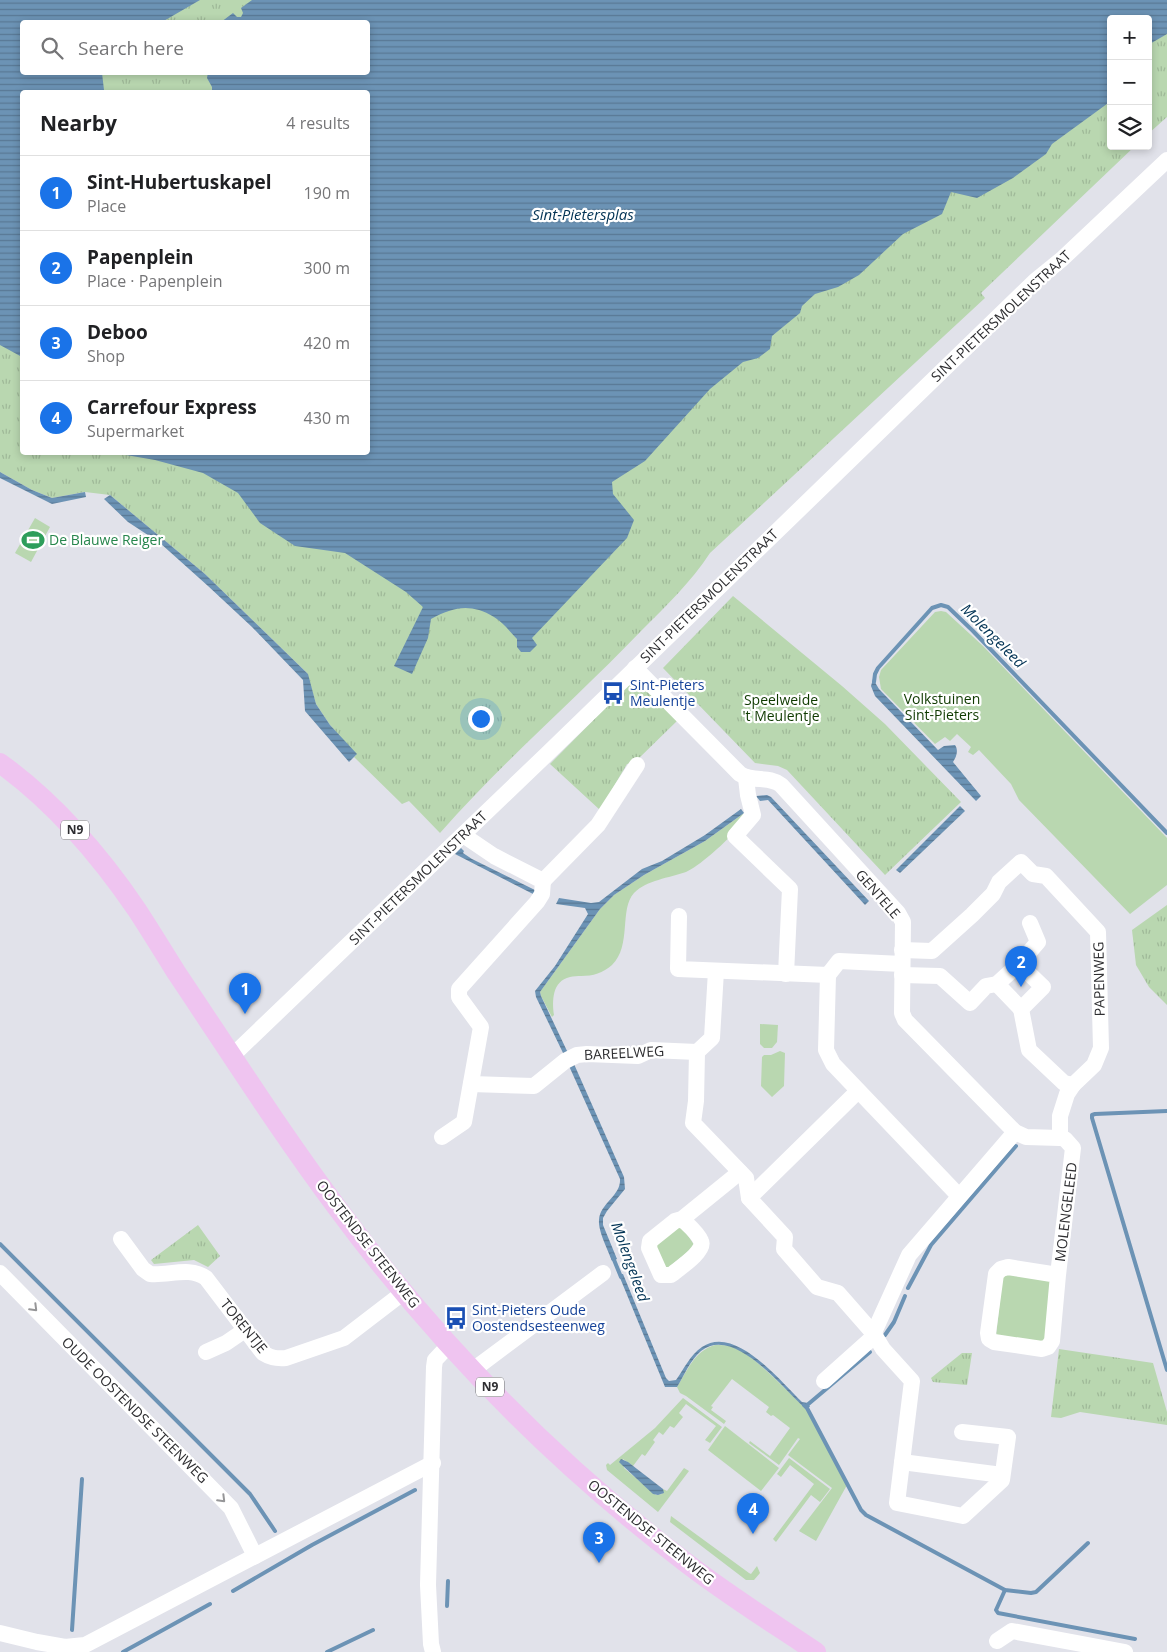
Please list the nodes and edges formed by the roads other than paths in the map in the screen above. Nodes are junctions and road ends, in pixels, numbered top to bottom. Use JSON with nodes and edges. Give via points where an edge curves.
{"nodes":[{"id":1,"x":1167,"y":160,"type":"edge"},
{"id":2,"x":635,"y":668,"type":"junction"},
{"id":3,"x":0,"y":763,"type":"edge"},
{"id":4,"x":637,"y":765,"type":"dead end"},
{"id":5,"x":746,"y":778,"type":"junction"},
{"id":6,"x":463,"y":835,"type":"junction"},
{"id":7,"x":543,"y":881,"type":"junction"},
{"id":8,"x":679,"y":916,"type":"dead end"},
{"id":9,"x":1030,"y":923,"type":"dead end"},
{"id":10,"x":902,"y":963,"type":"junction"},
{"id":11,"x":1019,"y":964,"type":"junction"},
{"id":12,"x":716,"y":971,"type":"junction"},
{"id":13,"x":786,"y":974,"type":"junction"},
{"id":14,"x":828,"y":975,"type":"junction"},
{"id":15,"x":997,"y":984,"type":"junction"},
{"id":16,"x":1022,"y":1009,"type":"junction"},
{"id":17,"x":697,"y":1052,"type":"junction"},
{"id":18,"x":232,"y":1056,"type":"junction"},
{"id":19,"x":471,"y":1084,"type":"junction"},
{"id":20,"x":1073,"y":1085,"type":"junction"},
{"id":21,"x":858,"y":1091,"type":"junction"},
{"id":22,"x":1015,"y":1132,"type":"junction"},
{"id":23,"x":442,"y":1137,"type":"dead end"},
{"id":24,"x":1060,"y":1138,"type":"junction"},
{"id":25,"x":740,"y":1172,"type":"junction"},
{"id":26,"x":960,"y":1196,"type":"junction"},
{"id":27,"x":749,"y":1198,"type":"junction"},
{"id":28,"x":682,"y":1219,"type":"dead end"},
{"id":29,"x":121,"y":1239,"type":"dead end"},
{"id":30,"x":0,"y":1273,"type":"edge"},
{"id":31,"x":603,"y":1273,"type":"dead end"},
{"id":32,"x":1058,"y":1275,"type":"junction"},
{"id":33,"x":404,"y":1292,"type":"junction"},
{"id":34,"x":245,"y":1330,"type":"junction"},
{"id":35,"x":874,"y":1334,"type":"junction"},
{"id":36,"x":450,"y":1344,"type":"junction"},
{"id":37,"x":206,"y":1352,"type":"dead end"},
{"id":38,"x":473,"y":1370,"type":"junction"},
{"id":39,"x":824,"y":1381,"type":"dead end"},
{"id":40,"x":962,"y":1432,"type":"dead end"},
{"id":41,"x":902,"y":1462,"type":"junction"},
{"id":42,"x":433,"y":1463,"type":"junction"},
{"id":43,"x":1002,"y":1476,"type":"junction"},
{"id":44,"x":256,"y":1556,"type":"junction"},
{"id":45,"x":0,"y":1633,"type":"edge"},
{"id":46,"x":997,"y":1641,"type":"dead end"},
{"id":47,"x":433,"y":1652,"type":"edge"},
{"id":48,"x":816,"y":1652,"type":"edge"},
{"id":49,"x":1125,"y":1652,"type":"edge"}],
"edges":[{"from":1,"to":2,"type":"street","name":"SINT-PIETERSMOLENSTRAAT","via":[[1035,281]]},
{"from":2,"to":5,"type":"street"},
{"from":2,"to":6,"type":"street","name":"SINT-PIETERSMOLENSTRAAT"},
{"from":3,"to":18,"type":"main road","name":"OOSTENDSE STEENWEG","number":"N9","via":[[42,797],[97,856],[137,910]]},
{"from":4,"to":7,"type":"street","via":[[598,825]]},
{"from":5,"to":10,"type":"street","name":"GENTELE","via":[[770,780],[781,785],[898,913],[902,922]]},
{"from":5,"to":13,"type":"street","via":[[753,815],[735,836],[790,889]]},
{"from":6,"to":7,"type":"street","via":[[494,856]]},
{"from":6,"to":18,"type":"street","name":"SINT-PIETERSMOLENSTRAAT"},
{"from":7,"to":19,"type":"street","via":[[542,894],[537,902],[458,989],[459,997],[481,1027]]},
{"from":8,"to":12,"type":"street","via":[[678,969]]},
{"from":9,"to":11,"type":"street","via":[[1038,942]]},
{"from":10,"to":14,"type":"street","via":[[839,961]]},
{"from":10,"to":15,"type":"street","via":[[940,976],[970,1003],[986,986]]},
{"from":10,"to":20,"type":"street","name":"PAPENWEG","via":[[932,951],[978,910],[994,894],[999,882],[1021,862],[1033,874],[1046,876],[1098,932],[1101,1048],[1094,1064]]},
{"from":10,"to":22,"type":"street","name":"GENTELE","via":[[902,1014],[905,1020]]},
{"from":11,"to":15,"type":"street"},
{"from":11,"to":16,"type":"street","via":[[1043,987]]},
{"from":12,"to":13,"type":"street"},
{"from":12,"to":17,"type":"street","via":[[712,1038]]},
{"from":13,"to":14,"type":"street"},
{"from":14,"to":21,"type":"street","via":[[826,1050],[832,1064]]},
{"from":15,"to":16,"type":"street"},
{"from":16,"to":20,"type":"street","via":[[1029,1050],[1064,1083]]},
{"from":17,"to":19,"type":"street","name":"BAREELWEG","via":[[651,1050],[638,1056],[577,1055],[534,1086]]},
{"from":17,"to":25,"type":"street","via":[[693,1123]]},
{"from":18,"to":33,"type":"main road","name":"OOSTENDSE STEENWEG","number":"N9","via":[[338,1209]]},
{"from":19,"to":23,"type":"street","via":[[464,1122]]},
{"from":20,"to":24,"type":"street","name":"PAPENWEG","via":[[1060,1116]]},
{"from":21,"to":26,"type":"street"},
{"from":21,"to":27,"type":"street"},
{"from":22,"to":24,"type":"street","via":[[1026,1137]]},
{"from":22,"to":26,"type":"street"},
{"from":24,"to":32,"type":"street","name":"MOLENGELEED","via":[[1073,1148]]},
{"from":25,"to":27,"type":"street","via":[[746,1178]]},
{"from":25,"to":28,"type":"street"},
{"from":26,"to":35,"type":"street","via":[[909,1255]]},
{"from":27,"to":35,"type":"street","via":[[785,1237],[784,1249],[817,1287],[838,1293]]},
{"from":29,"to":34,"type":"street","name":"TORENTJE","via":[[150,1274],[190,1272],[206,1278]]},
{"from":30,"to":44,"type":"street","name":"OUDE OOSTENDSE STEENWEG","one_way":true,"via":[[231,1508]]},
{"from":31,"to":38,"type":"street"},
{"from":32,"to":32,"type":"street","name":"MOLENGELEED","via":[[1052,1341],[1048,1347],[1042,1349],[989,1339],[996,1274],[1001,1269],[1008,1267]]},
{"from":33,"to":34,"type":"street","name":"TORENTJE","via":[[344,1338],[286,1358],[270,1357]]},
{"from":33,"to":36,"type":"main road","name":"OOSTENDSE STEENWEG","number":"N9"},
{"from":34,"to":37,"type":"street"},
{"from":35,"to":39,"type":"street"},
{"from":35,"to":41,"type":"street","via":[[882,1349],[912,1381]]},
{"from":36,"to":38,"type":"main road","name":"OOSTENDSE STEENWEG","number":"N9"},
{"from":36,"to":42,"type":"street","via":[[434,1367]]},
{"from":38,"to":48,"type":"main road","name":"OOSTENDSE STEENWEG","number":"N9","via":[[554,1451],[628,1516],[710,1581]]},
{"from":40,"to":43,"type":"street","via":[[1008,1437]]},
{"from":41,"to":43,"type":"street"},
{"from":41,"to":43,"type":"street","via":[[897,1503],[963,1516],[1002,1480]]},
{"from":42,"to":44,"type":"street"},
{"from":42,"to":47,"type":"street","via":[[428,1584]]},
{"from":44,"to":45,"type":"street","via":[[85,1644],[64,1646]]},
{"from":46,"to":49,"type":"street","via":[[1012,1631]]}]}
